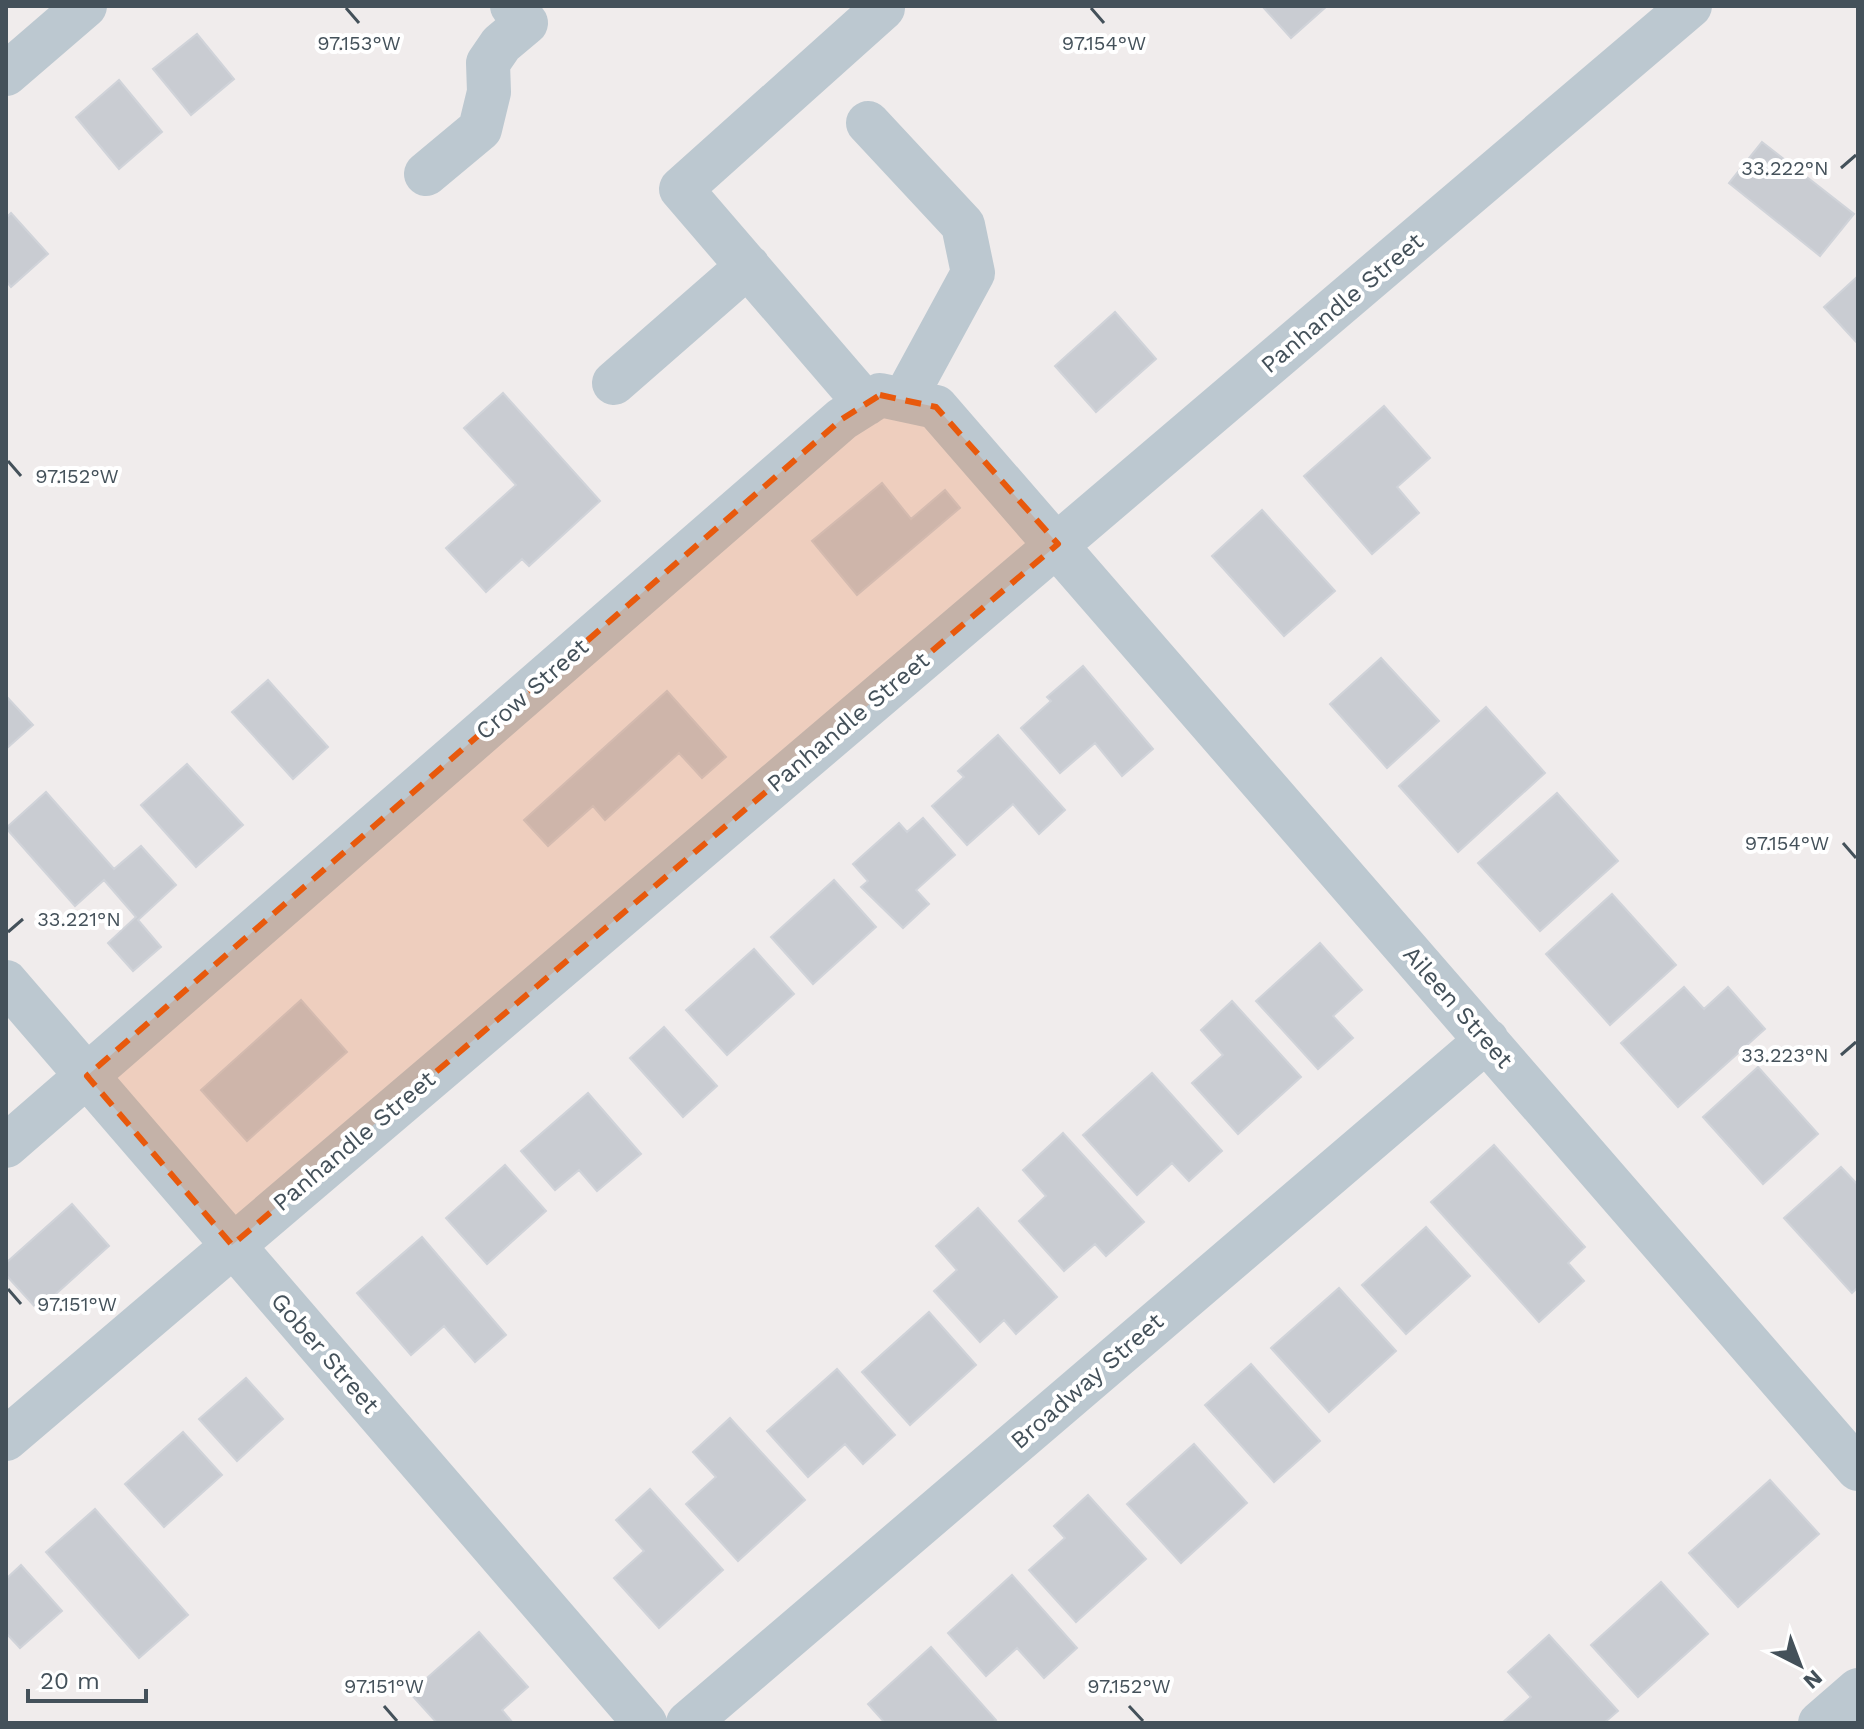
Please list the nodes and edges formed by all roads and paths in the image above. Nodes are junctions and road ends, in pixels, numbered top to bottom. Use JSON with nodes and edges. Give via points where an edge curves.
{"nodes":[{"id":1,"x":85,"y":6,"type":"edge"},
{"id":2,"x":512,"y":6,"type":"edge"},
{"id":3,"x":1690,"y":6,"type":"edge"},
{"id":4,"x":883,"y":8,"type":"dead end"},
{"id":5,"x":6,"y":74,"type":"edge"},
{"id":6,"x":868,"y":123,"type":"dead end"},
{"id":7,"x":426,"y":174,"type":"dead end"},
{"id":8,"x":748,"y":266,"type":"junction"},
{"id":9,"x":614,"y":383,"type":"dead end"},
{"id":10,"x":885,"y":402,"type":"junction"},
{"id":11,"x":1058,"y":544,"type":"junction"},
{"id":12,"x":6,"y":982,"type":"edge"},
{"id":13,"x":1487,"y":1040,"type":"junction"},
{"id":14,"x":87,"y":1076,"type":"junction"},
{"id":15,"x":6,"y":1146,"type":"edge"},
{"id":16,"x":232,"y":1245,"type":"junction"},
{"id":17,"x":6,"y":1439,"type":"edge"},
{"id":18,"x":1858,"y":1469,"type":"edge"},
{"id":19,"x":1858,"y":1690,"type":"edge"},
{"id":20,"x":645,"y":1723,"type":"edge"},
{"id":21,"x":688,"y":1723,"type":"edge"},
{"id":22,"x":1820,"y":1723,"type":"edge"}],
"edges":[{"from":1,"to":5,"type":"street"},
{"from":2,"to":7,"type":"street","via":[[526,23],[488,63],[489,92],[480,129]]},
{"from":3,"to":11,"type":"street","name":"Panhandle Street"},
{"from":4,"to":8,"type":"street","via":[[681,189]]},
{"from":6,"to":10,"type":"street","via":[[963,225],[973,273]]},
{"from":8,"to":9,"type":"street"},
{"from":8,"to":10,"type":"street"},
{"from":10,"to":11,"type":"street","via":[[936,407]]},
{"from":10,"to":14,"type":"street","name":"Crow Street","via":[[842,419]]},
{"from":11,"to":13,"type":"street","name":"Aileen Street"},
{"from":11,"to":16,"type":"street","name":"Panhandle Street"},
{"from":12,"to":14,"type":"street","name":"Gober Street"},
{"from":13,"to":18,"type":"street","name":"Aileen Street"},
{"from":13,"to":21,"type":"street","name":"Broadway Street"},
{"from":14,"to":15,"type":"street","name":"Crow Street"},
{"from":14,"to":16,"type":"street","name":"Gober Street"},
{"from":16,"to":17,"type":"street","name":"Panhandle Street"},
{"from":16,"to":20,"type":"street","name":"Gober Street"},
{"from":19,"to":22,"type":"street"}]}
